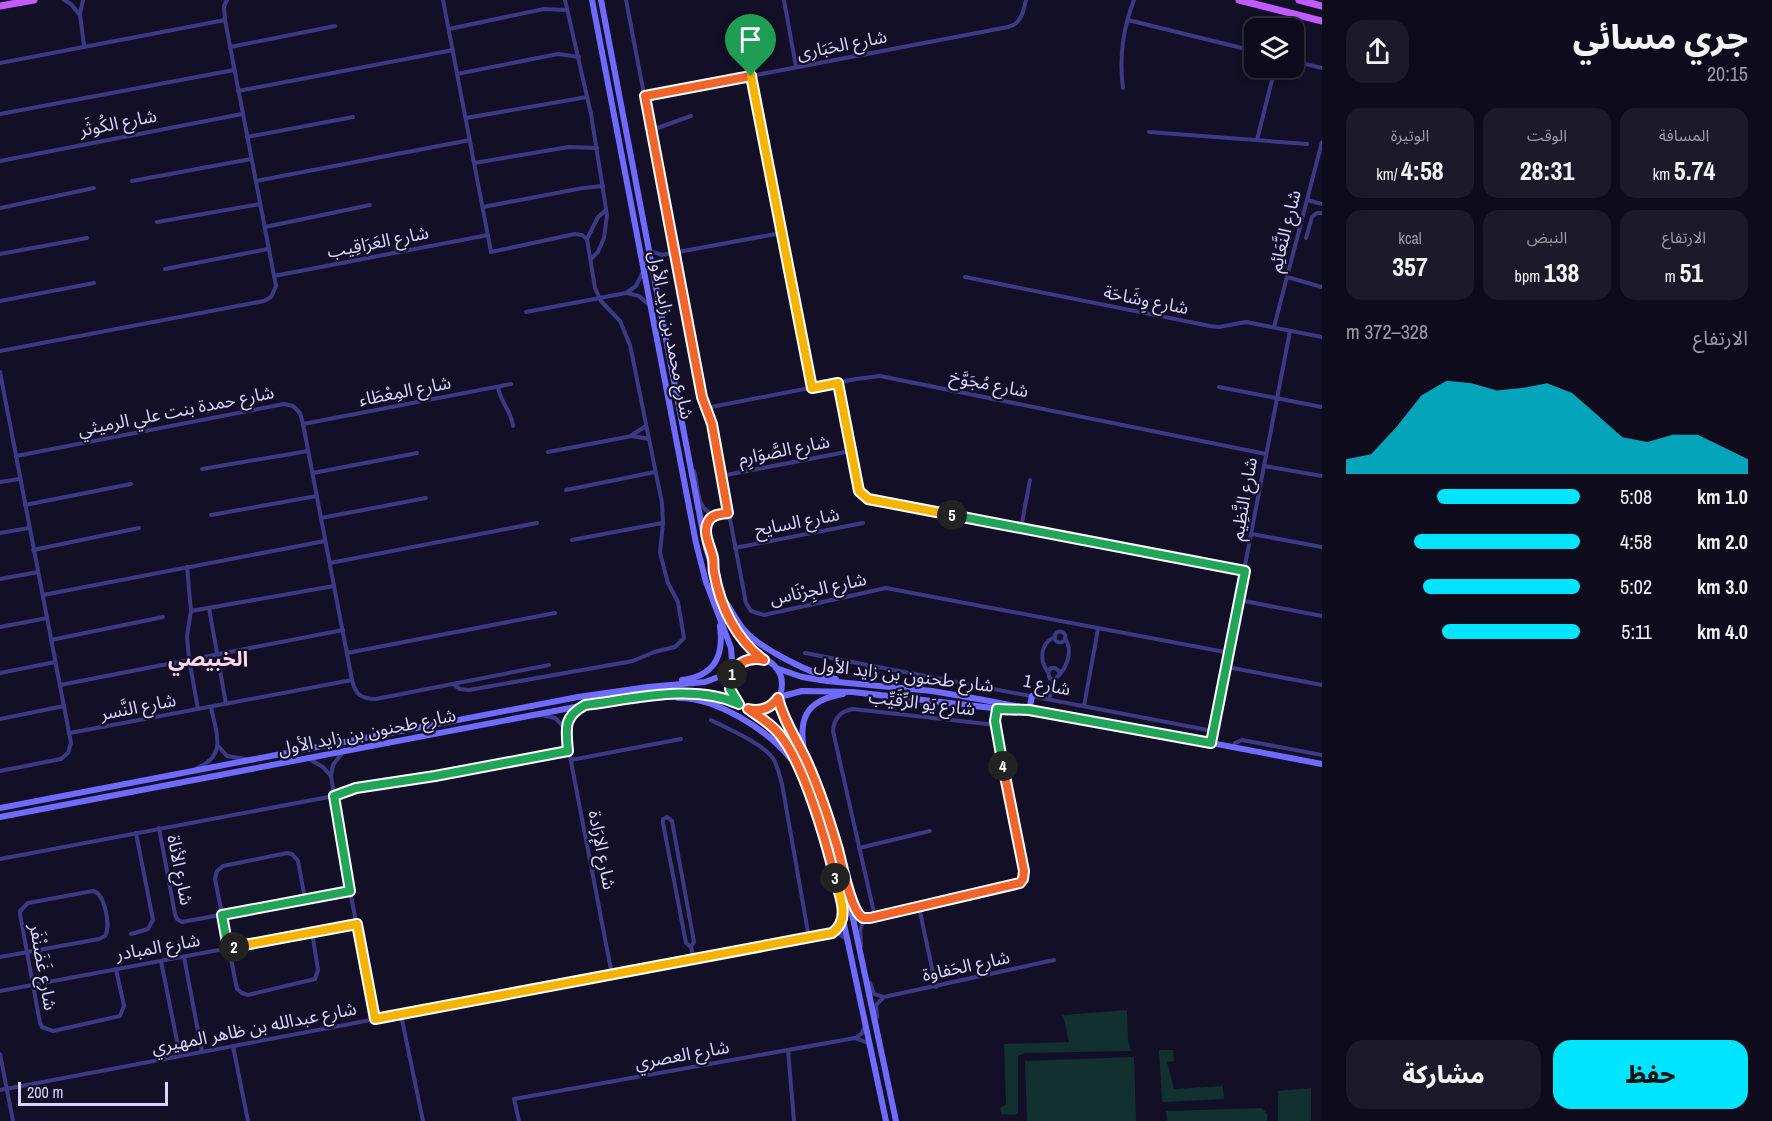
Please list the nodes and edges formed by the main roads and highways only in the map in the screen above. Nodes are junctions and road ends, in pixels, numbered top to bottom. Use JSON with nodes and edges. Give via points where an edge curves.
{"nodes":[{"id":1,"x":34,"y":0,"type":"edge"},
{"id":2,"x":592,"y":0,"type":"edge"},
{"id":3,"x":602,"y":0,"type":"edge"},
{"id":4,"x":1239,"y":0,"type":"edge"},
{"id":5,"x":1299,"y":0,"type":"edge"},
{"id":6,"x":0,"y":6,"type":"edge"},
{"id":7,"x":1322,"y":6,"type":"edge"},
{"id":8,"x":1322,"y":21,"type":"edge"},
{"id":9,"x":721,"y":594,"type":"junction"},
{"id":10,"x":720,"y":620,"type":"junction"},
{"id":11,"x":764,"y":660,"type":"junction"},
{"id":12,"x":776,"y":668,"type":"junction"},
{"id":13,"x":733,"y":671,"type":"junction"},
{"id":14,"x":878,"y":686,"type":"junction"},
{"id":15,"x":648,"y":687,"type":"junction"},
{"id":16,"x":853,"y":692,"type":"junction"},
{"id":17,"x":1032,"y":696,"type":"road end"},
{"id":18,"x":651,"y":697,"type":"junction"},
{"id":19,"x":779,"y":697,"type":"junction"},
{"id":20,"x":739,"y":704,"type":"junction"},
{"id":21,"x":748,"y":709,"type":"junction"},
{"id":22,"x":1029,"y":710,"type":"junction"},
{"id":23,"x":807,"y":761,"type":"junction"},
{"id":24,"x":1322,"y":764,"type":"edge"},
{"id":25,"x":798,"y":768,"type":"junction"},
{"id":26,"x":0,"y":808,"type":"edge"},
{"id":27,"x":0,"y":817,"type":"edge"},
{"id":28,"x":886,"y":1121,"type":"edge"},
{"id":29,"x":896,"y":1121,"type":"edge"}],
"edges":[{"from":1,"to":6,"type":"main road"},
{"from":2,"to":10,"type":"main road","name":"شارع محمد بن زايد الأول","via":[[696,543]]},
{"from":3,"to":9,"type":"main road","name":"شارع محمد بن زايد الأول","via":[[702,530]]},
{"from":4,"to":8,"type":"main road"},
{"from":5,"to":7,"type":"main road"},
{"from":9,"to":11,"type":"main road","name":"شارع محمد بن زايد الأول","via":[[737,633]]},
{"from":9,"to":14,"type":"main road","via":[[739,624],[757,641],[824,676]]},
{"from":10,"to":13,"type":"main road","name":"شارع محمد بن زايد الأول","via":[[731,648]]},
{"from":10,"to":15,"type":"main road","via":[[721,650],[708,670],[688,680]]},
{"from":11,"to":12,"type":"main road"},
{"from":11,"to":13,"type":"main road","via":[[743,661]]},
{"from":12,"to":14,"type":"main road","name":"شارع طحنون بن زايد الأول","via":[[813,679]]},
{"from":12,"to":19,"type":"main road","via":[[782,682]]},
{"from":13,"to":15,"type":"main road","name":"شارع طحنون بن زايد الأول","via":[[705,682]]},
{"from":13,"to":20,"type":"main road","via":[[730,689]]},
{"from":14,"to":22,"type":"main road","name":"شارع طحنون بن زايد الأول","via":[[942,693]]},
{"from":15,"to":26,"type":"main road","name":"شارع طحنون بن زايد الأول","via":[[496,712]]},
{"from":16,"to":19,"type":"main road","name":"شارع طحنون بن زايد الأول","via":[[802,691]]},
{"from":16,"to":22,"type":"main road","name":"شارع طحنون بن زايد الأول"},
{"from":16,"to":23,"type":"main road","via":[[821,700],[806,714],[801,734]]},
{"from":17,"to":22,"type":"main road"},
{"from":18,"to":20,"type":"main road","name":"شارع طحنون بن زايد الأول","via":[[697,693]]},
{"from":18,"to":25,"type":"main road","via":[[692,699],[715,705],[773,739]]},
{"from":18,"to":27,"type":"main road","name":"شارع طحنون بن زايد الأول","via":[[585,705]]},
{"from":19,"to":21,"type":"main road","via":[[763,710]]},
{"from":19,"to":23,"type":"main road","via":[[785,722]]},
{"from":20,"to":21,"type":"main road"},
{"from":21,"to":25,"type":"main road","via":[[781,736]]},
{"from":22,"to":24,"type":"main road","name":"شارع طحنون بن زايد الأول"},
{"from":23,"to":29,"type":"main road","via":[[838,848]]},
{"from":25,"to":28,"type":"main road","via":[[828,849]]}]}
